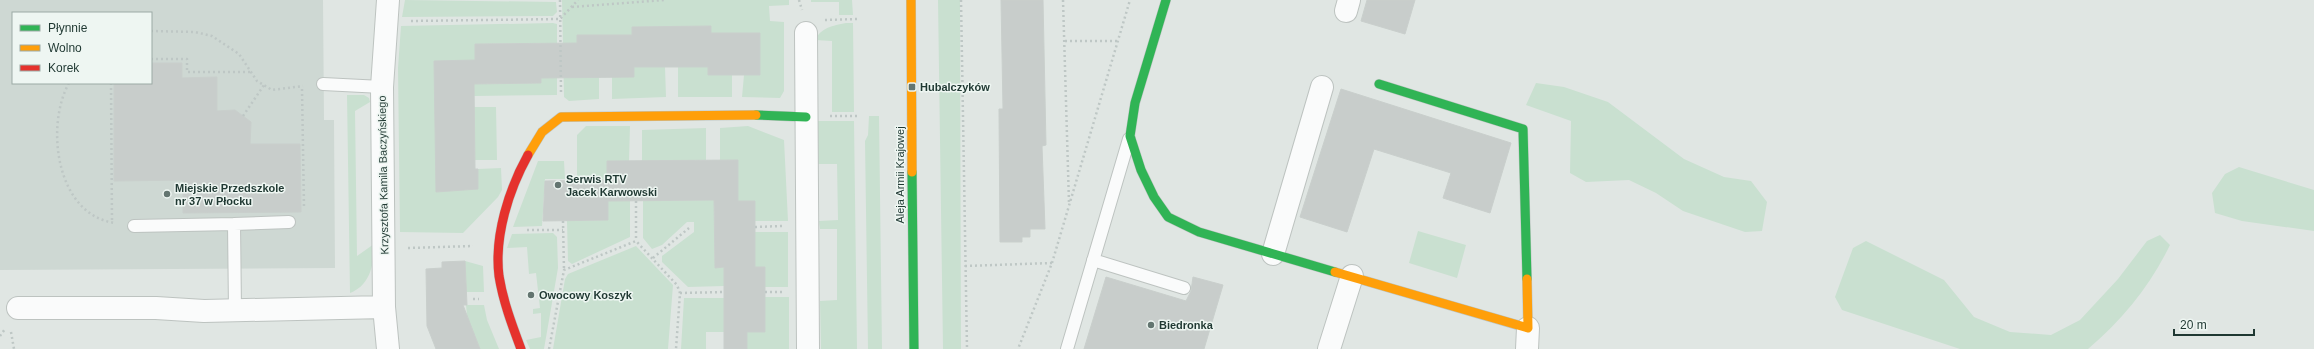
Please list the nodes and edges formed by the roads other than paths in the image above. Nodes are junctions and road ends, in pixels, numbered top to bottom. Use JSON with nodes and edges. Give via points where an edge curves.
{"nodes":[{"id":1,"x":388,"y":0,"type":"edge"},
{"id":2,"x":910,"y":0,"type":"edge"},
{"id":3,"x":1166,"y":0,"type":"edge"},
{"id":4,"x":806,"y":33,"type":"dead end"},
{"id":5,"x":323,"y":84,"type":"road end"},
{"id":6,"x":1379,"y":84,"type":"dead end"},
{"id":7,"x":382,"y":87,"type":"junction"},
{"id":8,"x":1322,"y":87,"type":"dead end"},
{"id":9,"x":806,"y":117,"type":"junction"},
{"id":10,"x":1130,"y":136,"type":"junction"},
{"id":11,"x":289,"y":222,"type":"road end"},
{"id":12,"x":234,"y":224,"type":"junction"},
{"id":13,"x":134,"y":226,"type":"road end"},
{"id":14,"x":1273,"y":254,"type":"junction"},
{"id":15,"x":1094,"y":260,"type":"junction"},
{"id":16,"x":1352,"y":276,"type":"junction"},
{"id":17,"x":1184,"y":288,"type":"dead end"},
{"id":18,"x":384,"y":307,"type":"junction"},
{"id":19,"x":18,"y":308,"type":"dead end"},
{"id":20,"x":236,"y":310,"type":"junction"},
{"id":21,"x":1528,"y":338,"type":"edge"},
{"id":22,"x":388,"y":349,"type":"edge"},
{"id":23,"x":521,"y":349,"type":"edge"},
{"id":24,"x":808,"y":349,"type":"edge"},
{"id":25,"x":914,"y":349,"type":"edge"},
{"id":26,"x":1067,"y":349,"type":"edge"},
{"id":27,"x":1329,"y":349,"type":"edge"}],
"edges":[{"from":1,"to":7,"type":"street","name":"Krzysztofa Kamila Baczyńskiego"},
{"from":2,"to":25,"type":"street","name":"Aleja Armii Krajowej"},
{"from":3,"to":10,"type":"street","via":[[1135,103]]},
{"from":4,"to":9,"type":"street"},
{"from":5,"to":7,"type":"lane"},
{"from":6,"to":21,"type":"street","via":[[1523,129]]},
{"from":7,"to":18,"type":"street","name":"Krzysztofa Kamila Baczyńskiego"},
{"from":8,"to":14,"type":"street"},
{"from":9,"to":23,"type":"street","via":[[561,117],[542,133],[521,169],[500,231],[500,282]]},
{"from":9,"to":24,"type":"street"},
{"from":10,"to":14,"type":"street","via":[[1141,170],[1154,197],[1168,217],[1199,232]]},
{"from":10,"to":15,"type":"lane"},
{"from":11,"to":12,"type":"lane"},
{"from":12,"to":13,"type":"lane"},
{"from":12,"to":20,"type":"lane"},
{"from":14,"to":16,"type":"street"},
{"from":15,"to":17,"type":"lane"},
{"from":15,"to":26,"type":"lane"},
{"from":16,"to":21,"type":"street"},
{"from":16,"to":27,"type":"street"},
{"from":18,"to":20,"type":"street"},
{"from":18,"to":22,"type":"street","name":"Krzysztofa Kamila Baczyńskiego"},
{"from":19,"to":20,"type":"street"}]}
